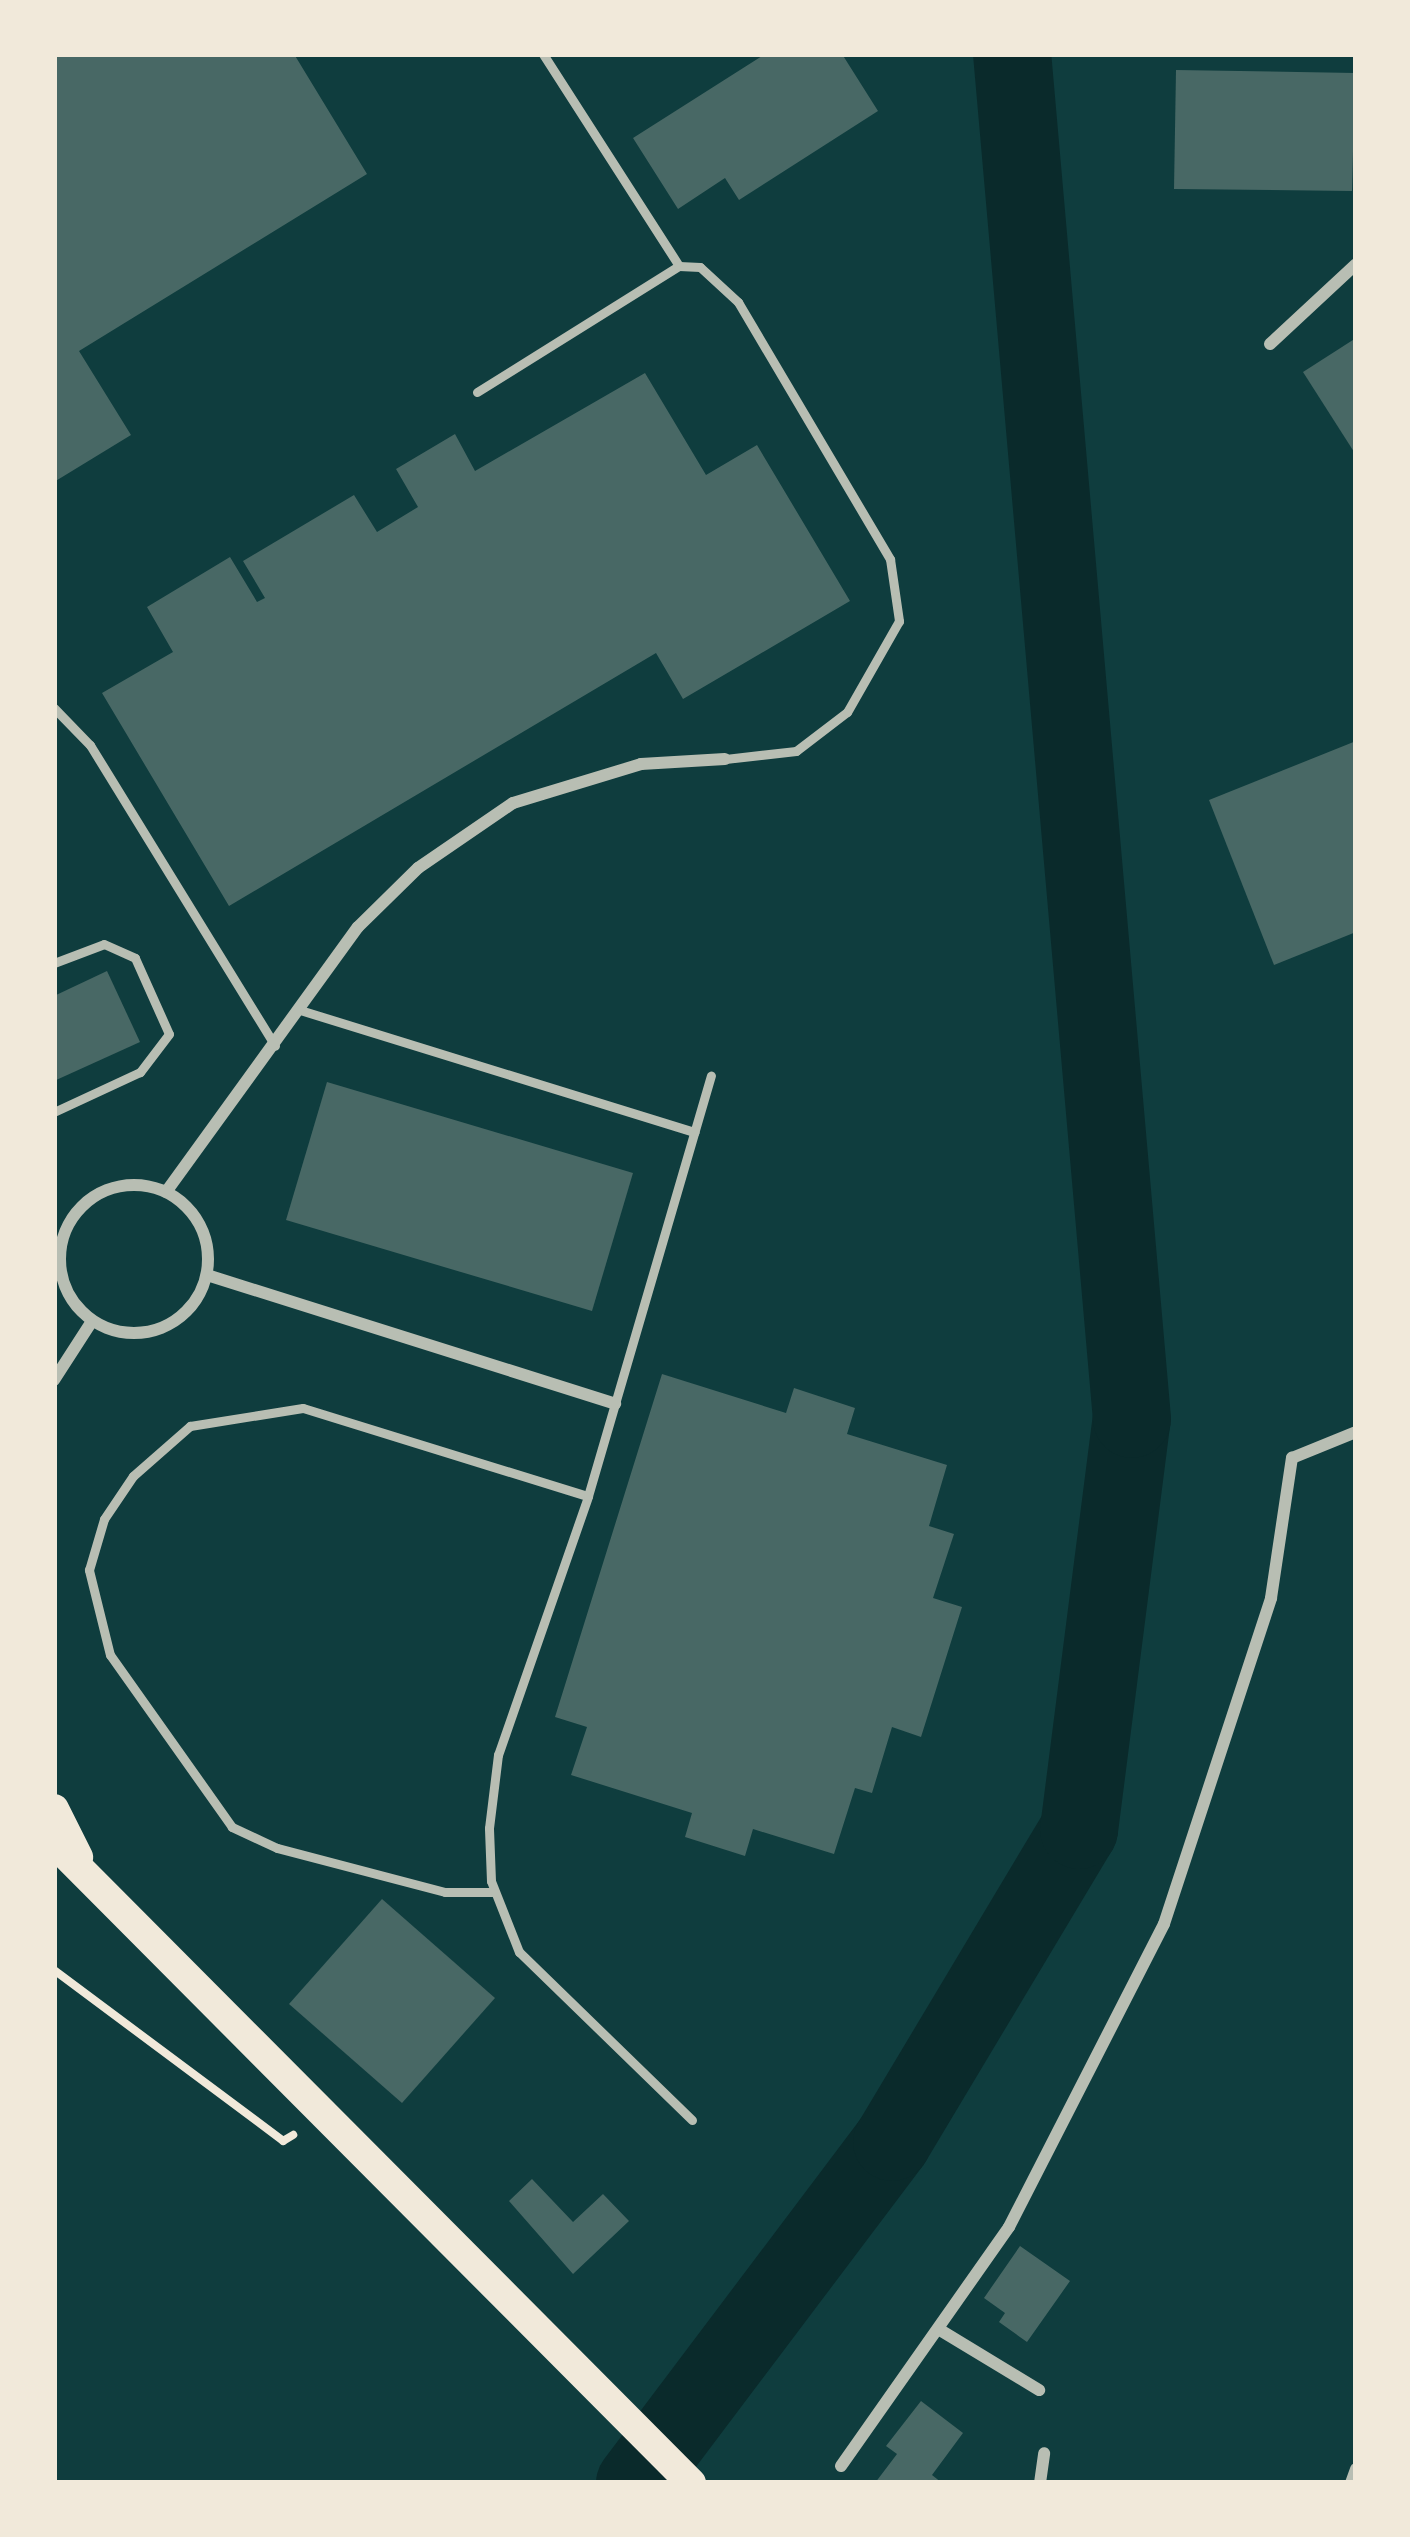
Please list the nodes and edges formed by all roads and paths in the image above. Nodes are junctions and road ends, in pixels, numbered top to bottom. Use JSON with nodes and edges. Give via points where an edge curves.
{"nodes":[{"id":1,"x":543,"y":54,"type":"edge"},
{"id":2,"x":1356,"y":264,"type":"edge"},
{"id":3,"x":679,"y":266,"type":"junction"},
{"id":4,"x":1270,"y":344,"type":"dead end"},
{"id":5,"x":477,"y":392,"type":"dead end"},
{"id":6,"x":54,"y":708,"type":"edge"},
{"id":7,"x":725,"y":759,"type":"joint"},
{"id":8,"x":54,"y":963,"type":"edge"},
{"id":9,"x":300,"y":1010,"type":"junction"},
{"id":10,"x":275,"y":1046,"type":"junction"},
{"id":11,"x":711,"y":1076,"type":"dead end"},
{"id":12,"x":54,"y":1112,"type":"edge"},
{"id":13,"x":695,"y":1132,"type":"junction"},
{"id":14,"x":166,"y":1192,"type":"junction"},
{"id":15,"x":59,"y":1233,"type":"edge"},
{"id":16,"x":207,"y":1275,"type":"junction"},
{"id":17,"x":92,"y":1321,"type":"junction"},
{"id":18,"x":54,"y":1380,"type":"edge"},
{"id":19,"x":615,"y":1404,"type":"junction"},
{"id":20,"x":1356,"y":1432,"type":"edge"},
{"id":21,"x":588,"y":1496,"type":"junction"},
{"id":22,"x":54,"y":1809,"type":"edge"},
{"id":23,"x":54,"y":1844,"type":"edge"},
{"id":24,"x":81,"y":1865,"type":"junction"},
{"id":25,"x":494,"y":1892,"type":"junction"},
{"id":26,"x":54,"y":1970,"type":"edge"},
{"id":27,"x":325,"y":2115,"type":"junction"},
{"id":28,"x":692,"y":2120,"type":"dead end"},
{"id":29,"x":940,"y":2330,"type":"junction"},
{"id":30,"x":1039,"y":2390,"type":"dead end"},
{"id":31,"x":1044,"y":2453,"type":"dead end"},
{"id":32,"x":841,"y":2466,"type":"dead end"},
{"id":33,"x":1356,"y":2469,"type":"edge"},
{"id":34,"x":691,"y":2483,"type":"edge"},
{"id":35,"x":1040,"y":2483,"type":"edge"},
{"id":36,"x":1351,"y":2483,"type":"edge"}],
"edges":[{"from":1,"to":3,"type":"lane"},
{"from":2,"to":4,"type":"street"},
{"from":3,"to":5,"type":"lane"},
{"from":3,"to":7,"type":"lane","via":[[700,267],[738,302],[784,376],[890,560],[899,621],[847,712],[796,751]]},
{"from":6,"to":10,"type":"lane","via":[[90,746]]},
{"from":7,"to":9,"type":"street","via":[[641,764],[513,802],[418,868],[358,927]]},
{"from":8,"to":12,"type":"lane","via":[[104,944],[135,958],[169,1034],[140,1072]]},
{"from":9,"to":10,"type":"street"},
{"from":9,"to":13,"type":"lane"},
{"from":10,"to":14,"type":"street"},
{"from":11,"to":13,"type":"lane"},
{"from":13,"to":19,"type":"lane"},
{"from":14,"to":15,"type":"street","via":[[117,1186]]},
{"from":14,"to":16,"type":"street","via":[[201,1226]]},
{"from":15,"to":17,"type":"street","via":[[63,1282]]},
{"from":16,"to":17,"type":"street","via":[[198,1298],[161,1329],[138,1334]]},
{"from":16,"to":19,"type":"street"},
{"from":17,"to":18,"type":"street"},
{"from":19,"to":21,"type":"lane"},
{"from":20,"to":29,"type":"street","via":[[1292,1458],[1271,1598],[1164,1924],[1009,2228]]},
{"from":21,"to":25,"type":"lane","via":[[498,1755],[489,1828]]},
{"from":21,"to":25,"type":"lane","via":[[303,1408],[190,1426],[133,1476],[104,1519],[89,1570],[110,1655],[232,1827],[277,1848],[446,1892]]},
{"from":22,"to":24,"type":"main road"},
{"from":23,"to":24,"type":"main road"},
{"from":24,"to":27,"type":"main road"},
{"from":25,"to":28,"type":"lane","via":[[519,1952],[542,1980]]},
{"from":26,"to":27,"type":"path","via":[[283,2141]]},
{"from":27,"to":34,"type":"main road"},
{"from":29,"to":30,"type":"street"},
{"from":29,"to":32,"type":"street"},
{"from":31,"to":35,"type":"street"},
{"from":33,"to":36,"type":"street"}]}
